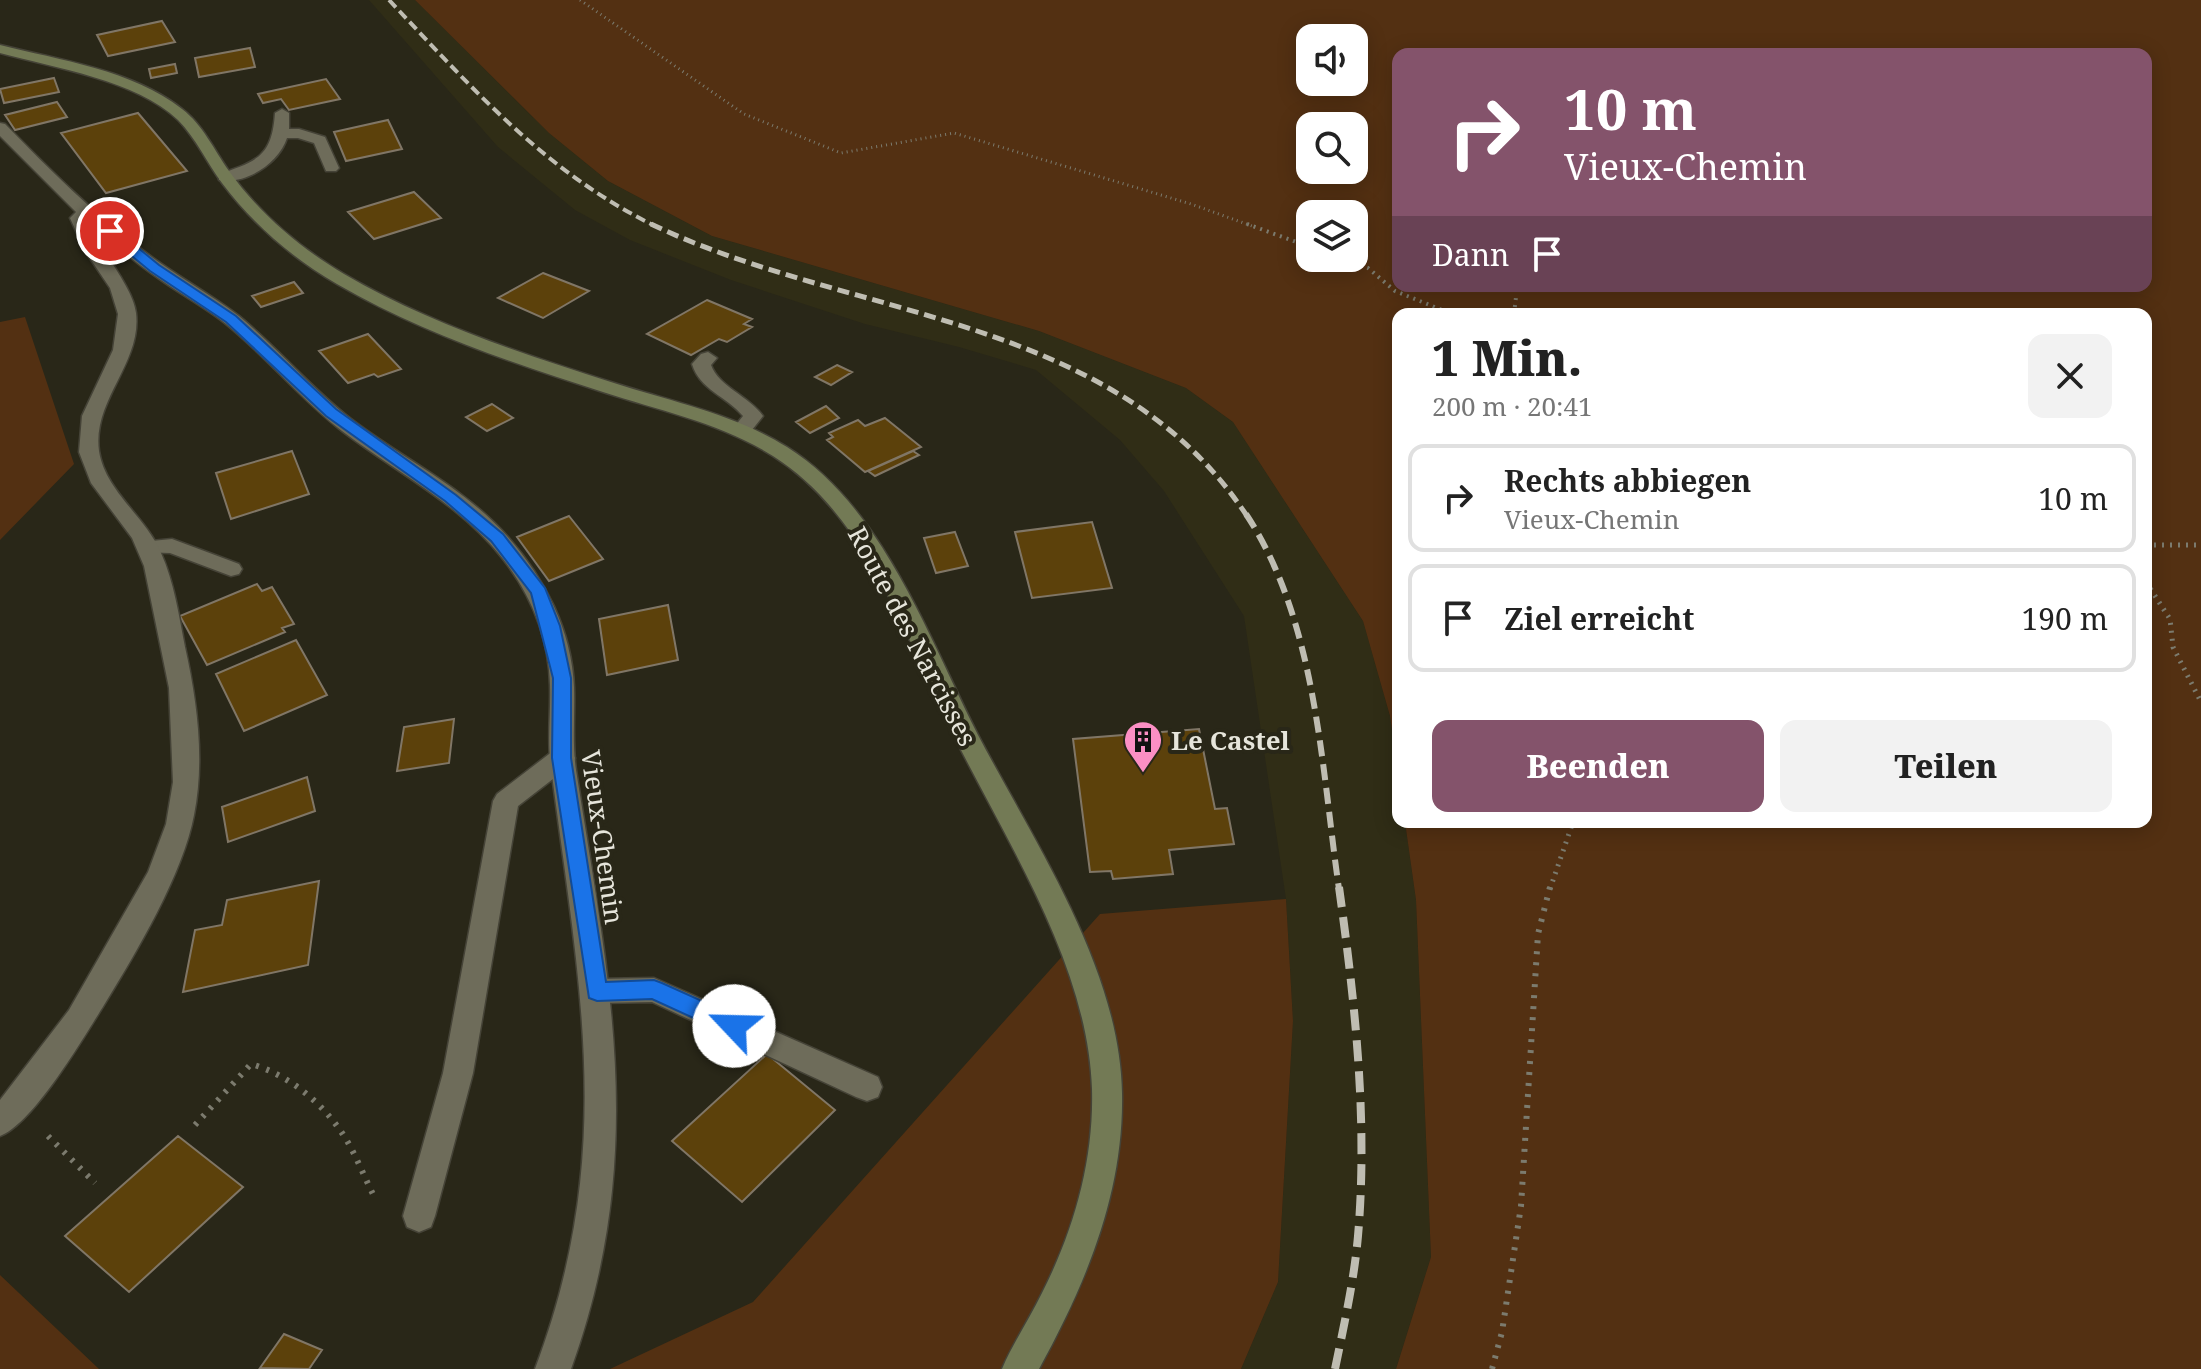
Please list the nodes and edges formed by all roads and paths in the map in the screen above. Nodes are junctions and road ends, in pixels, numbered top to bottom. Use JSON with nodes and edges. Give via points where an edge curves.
{"nodes":[{"id":1,"x":580,"y":0,"type":"edge"},
{"id":2,"x":0,"y":49,"type":"edge"},
{"id":3,"x":282,"y":113,"type":"dead end"},
{"id":4,"x":0,"y":127,"type":"edge"},
{"id":5,"x":282,"y":134,"type":"junction"},
{"id":6,"x":331,"y":168,"type":"dead end"},
{"id":7,"x":225,"y":177,"type":"junction"},
{"id":8,"x":87,"y":212,"type":"junction"},
{"id":9,"x":1296,"y":242,"type":"edge"},
{"id":10,"x":1368,"y":268,"type":"edge"},
{"id":11,"x":1392,"y":288,"type":"edge"},
{"id":12,"x":1397,"y":292,"type":"edge"},
{"id":13,"x":1516,"y":297,"type":"dead end"},
{"id":14,"x":1437,"y":308,"type":"edge"},
{"id":15,"x":1515,"y":308,"type":"edge"},
{"id":16,"x":708,"y":358,"type":"dead end"},
{"id":17,"x":741,"y":431,"type":"junction"},
{"id":18,"x":2152,"y":545,"type":"edge"},
{"id":19,"x":2201,"y":545,"type":"edge"},
{"id":20,"x":149,"y":547,"type":"junction"},
{"id":21,"x":231,"y":569,"type":"dead end"},
{"id":22,"x":2152,"y":591,"type":"edge"},
{"id":23,"x":2201,"y":702,"type":"edge"},
{"id":24,"x":562,"y":758,"type":"junction"},
{"id":25,"x":1571,"y":828,"type":"edge"},
{"id":26,"x":597,"y":991,"type":"junction"},
{"id":27,"x":867,"y":1087,"type":"dead end"},
{"id":28,"x":19,"y":1101,"type":"junction"},
{"id":29,"x":0,"y":1122,"type":"edge"},
{"id":30,"x":195,"y":1125,"type":"dead end"},
{"id":31,"x":95,"y":1183,"type":"dead end"},
{"id":32,"x":419,"y":1216,"type":"joint"},
{"id":33,"x":553,"y":1369,"type":"edge"},
{"id":34,"x":1020,"y":1369,"type":"edge"},
{"id":35,"x":1492,"y":1369,"type":"edge"}],
"edges":[{"from":1,"to":9,"type":"path","via":[[744,114],[841,153],[954,133],[1191,204]]},
{"from":2,"to":7,"type":"street","name":"Route des Narcisses","via":[[122,85],[179,113]]},
{"from":3,"to":5,"type":"street"},
{"from":4,"to":8,"type":"street","name":"Vieux-Chemin"},
{"from":5,"to":6,"type":"street","via":[[320,140]]},
{"from":5,"to":7,"type":"street","via":[[278,149],[268,158]]},
{"from":7,"to":17,"type":"street","name":"Route des Narcisses","via":[[276,234],[366,294],[467,340]]},
{"from":8,"to":20,"type":"street","via":[[78,218],[127,312],[118,360],[89,424],[89,452],[120,511]]},
{"from":8,"to":24,"type":"street","name":"Vieux-Chemin","via":[[154,268],[231,319],[331,413],[497,537],[539,592],[551,626],[562,678]]},
{"from":10,"to":11,"type":"path"},
{"from":12,"to":14,"type":"path"},
{"from":13,"to":15,"type":"path"},
{"from":16,"to":17,"type":"street","via":[[701,370],[753,416]]},
{"from":17,"to":34,"type":"street","name":"Route des Narcisses","via":[[778,450],[825,486],[866,543],[1020,840],[1091,995],[1107,1088],[1099,1178],[1082,1248]]},
{"from":18,"to":19,"type":"path"},
{"from":20,"to":21,"type":"street","via":[[172,546]]},
{"from":20,"to":28,"type":"street","via":[[178,679],[186,759],[182,812],[166,863],[127,940]]},
{"from":22,"to":23,"type":"path","via":[[2170,619],[2173,647]]},
{"from":24,"to":26,"type":"street","name":"Vieux-Chemin"},
{"from":24,"to":32,"type":"street","via":[[506,801],[458,1073]]},
{"from":25,"to":35,"type":"path","via":[[1538,934],[1521,1206]]},
{"from":26,"to":27,"type":"street","via":[[654,990]]},
{"from":26,"to":33,"type":"street","name":"Vieux-Chemin","via":[[602,1125],[588,1251],[566,1340]]},
{"from":28,"to":29,"type":"street"},
{"from":28,"to":31,"type":"path"},
{"from":30,"to":32,"type":"path","via":[[251,1064],[268,1067],[304,1092],[342,1133],[384,1212]]}]}
